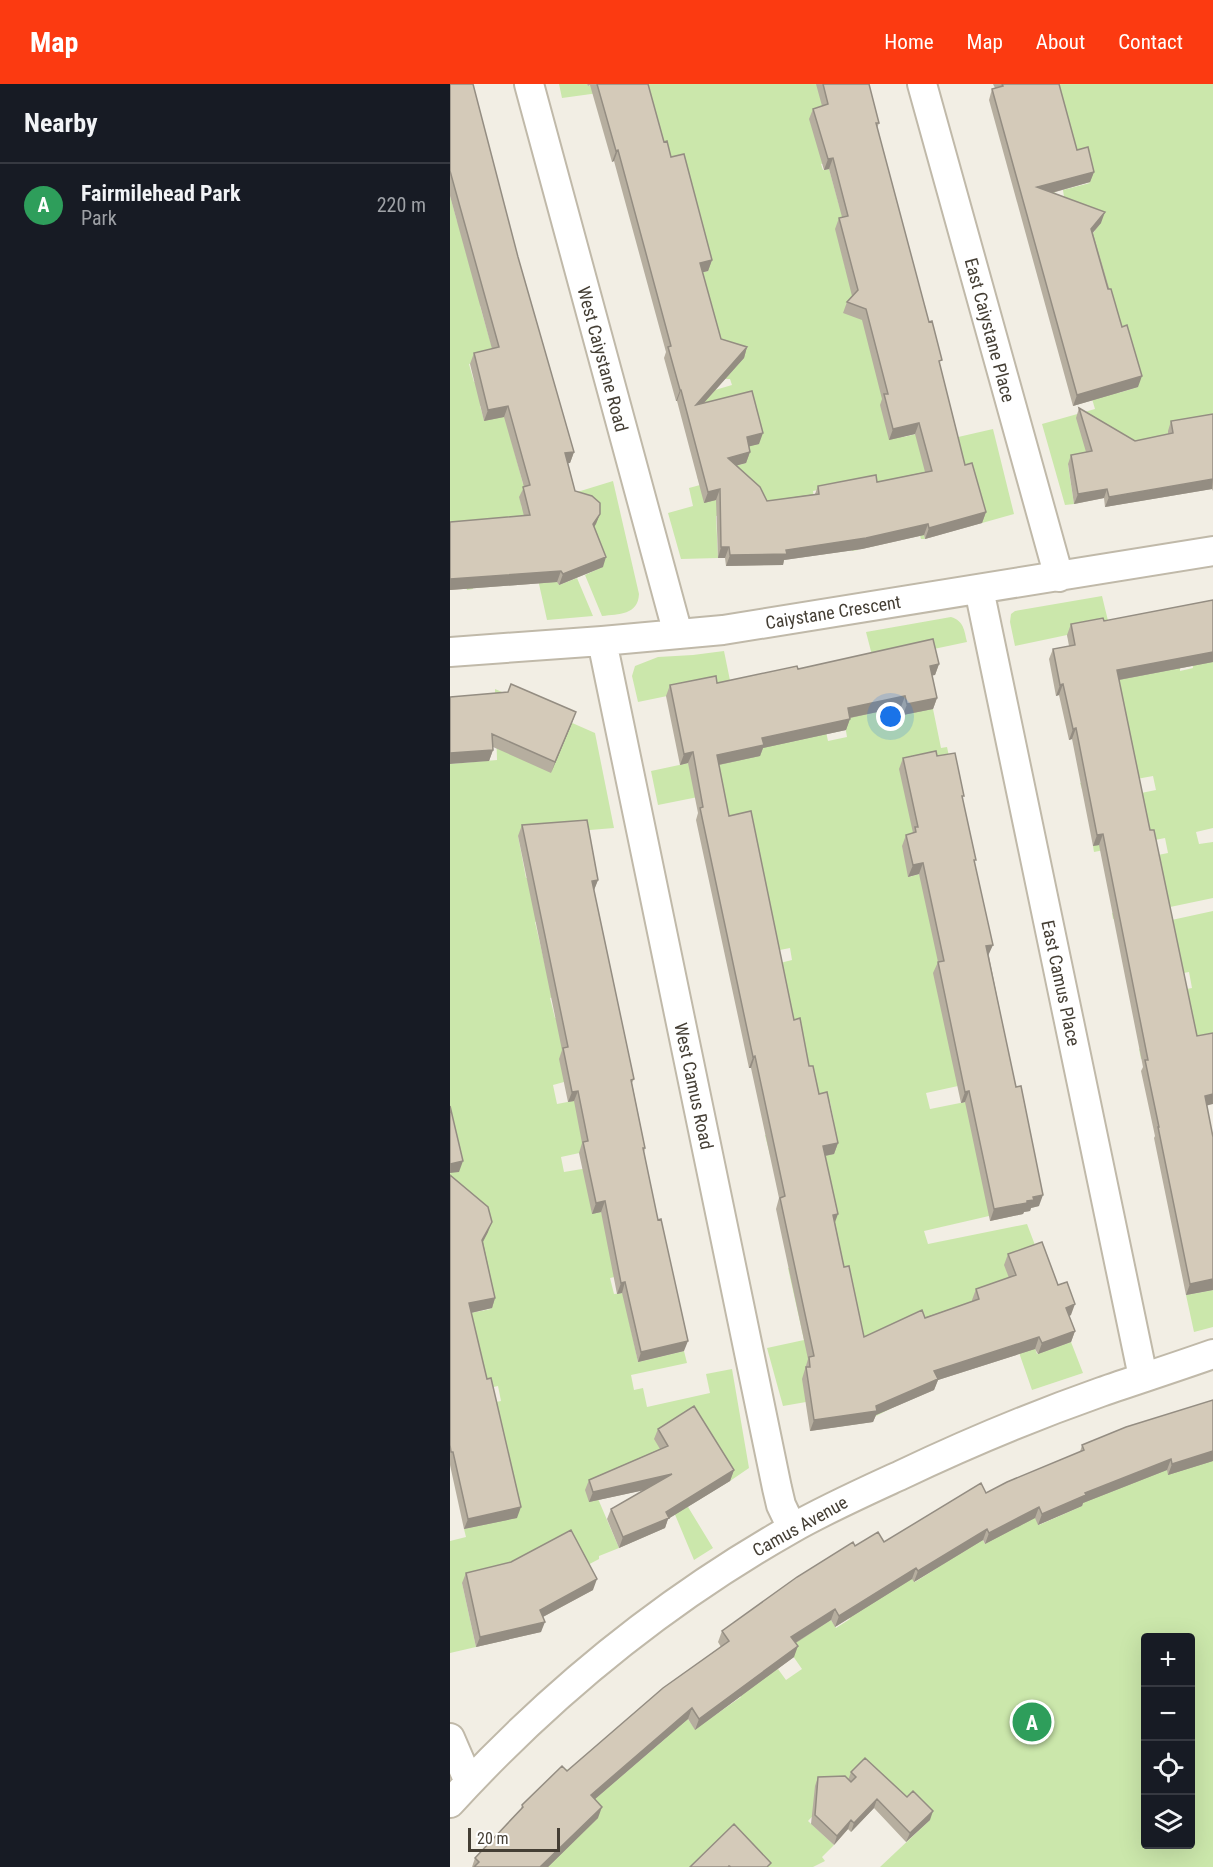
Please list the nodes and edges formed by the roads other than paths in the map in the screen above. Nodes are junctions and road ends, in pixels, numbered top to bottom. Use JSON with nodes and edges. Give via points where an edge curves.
{"nodes":[{"id":1,"x":529,"y":84,"type":"edge"},
{"id":2,"x":922,"y":84,"type":"edge"},
{"id":3,"x":1213,"y":551,"type":"edge"},
{"id":4,"x":1059,"y":577,"type":"junction"},
{"id":5,"x":979,"y":589,"type":"junction"},
{"id":6,"x":678,"y":634,"type":"junction"},
{"id":7,"x":602,"y":641,"type":"junction"},
{"id":8,"x":450,"y":652,"type":"edge"},
{"id":9,"x":1213,"y":1354,"type":"edge"},
{"id":10,"x":1143,"y":1377,"type":"junction"},
{"id":11,"x":792,"y":1528,"type":"junction"},
{"id":12,"x":450,"y":1737,"type":"edge"},
{"id":13,"x":469,"y":1782,"type":"junction"},
{"id":14,"x":450,"y":1803,"type":"edge"}],
"edges":[{"from":1,"to":6,"type":"street","name":"West Caiystane Road"},
{"from":2,"to":4,"type":"street","name":"East Caiystane Place"},
{"from":3,"to":4,"type":"street","name":"Caiystane Crescent"},
{"from":4,"to":5,"type":"street","name":"Caiystane Crescent"},
{"from":5,"to":6,"type":"street","name":"Caiystane Crescent"},
{"from":5,"to":10,"type":"street","name":"East Camus Place"},
{"from":6,"to":7,"type":"street","name":"Caiystane Crescent"},
{"from":7,"to":8,"type":"street","name":"Caiystane Crescent"},
{"from":7,"to":11,"type":"street","name":"West Camus Road","via":[[777,1488]]},
{"from":9,"to":10,"type":"street","name":"Camus Avenue"},
{"from":10,"to":11,"type":"street","name":"Camus Avenue","via":[[964,1446]]},
{"from":11,"to":13,"type":"street","name":"Camus Avenue","via":[[717,1574],[624,1641],[537,1715]]},
{"from":12,"to":13,"type":"street"},
{"from":13,"to":14,"type":"street","name":"Camus Avenue"}]}
